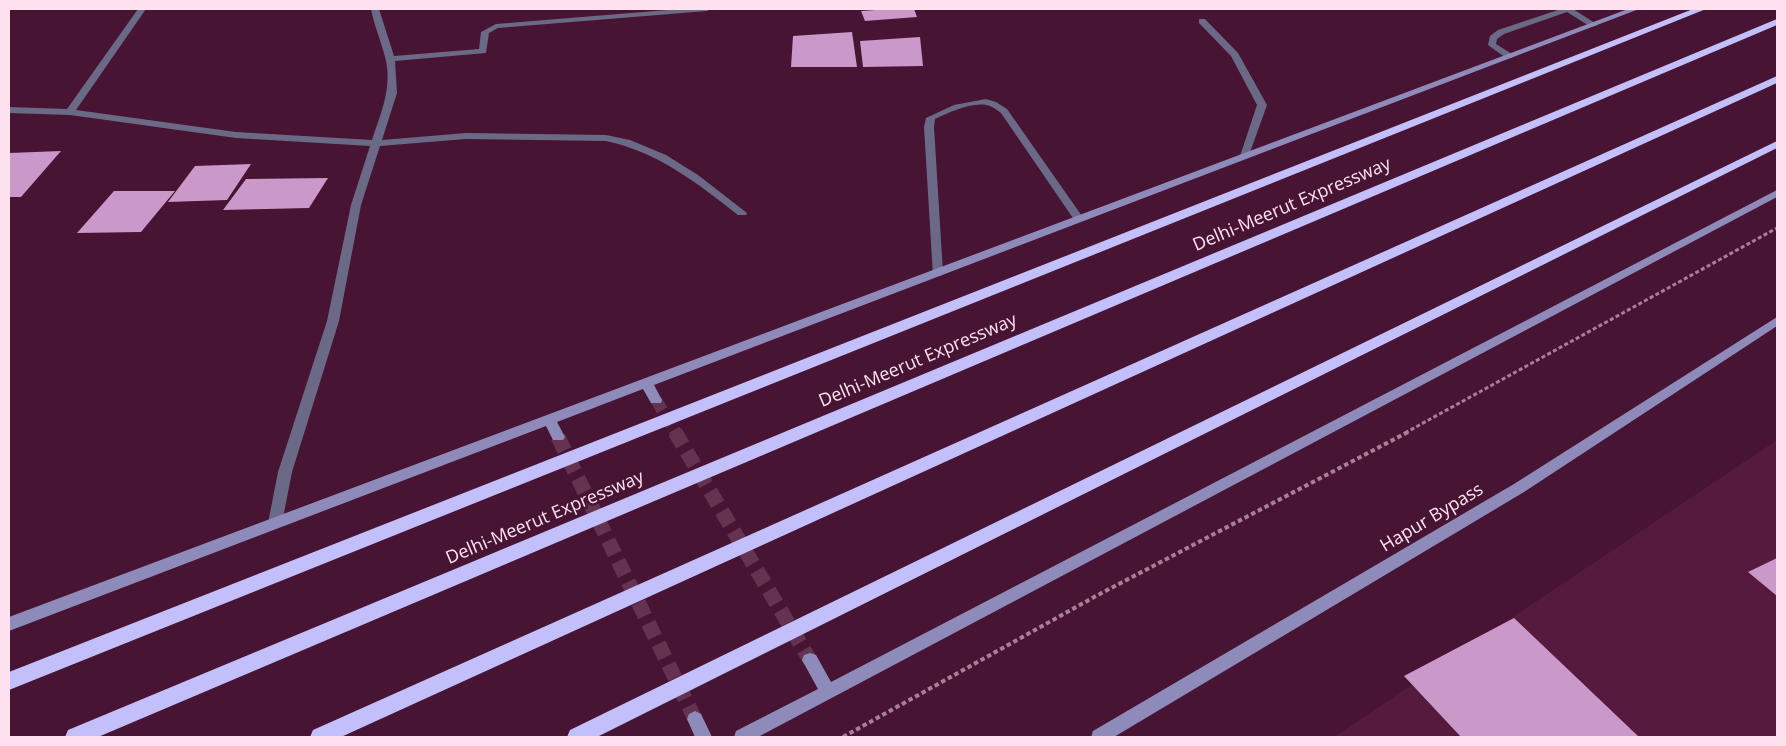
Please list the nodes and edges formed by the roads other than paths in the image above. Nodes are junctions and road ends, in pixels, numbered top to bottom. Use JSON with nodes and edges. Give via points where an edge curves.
{"nodes":[{"id":1,"x":142,"y":9,"type":"edge"},
{"id":2,"x":375,"y":9,"type":"edge"},
{"id":3,"x":707,"y":9,"type":"edge"},
{"id":4,"x":1568,"y":9,"type":"edge"},
{"id":5,"x":1635,"y":9,"type":"edge"},
{"id":6,"x":1701,"y":9,"type":"edge"},
{"id":7,"x":1202,"y":21,"type":"dead end"},
{"id":8,"x":1777,"y":22,"type":"edge"},
{"id":9,"x":1594,"y":24,"type":"junction"},
{"id":10,"x":1509,"y":56,"type":"junction"},
{"id":11,"x":392,"y":59,"type":"junction"},
{"id":12,"x":1777,"y":79,"type":"edge"},
{"id":13,"x":9,"y":110,"type":"edge"},
{"id":14,"x":70,"y":112,"type":"junction"},
{"id":15,"x":377,"y":143,"type":"junction"},
{"id":16,"x":1777,"y":144,"type":"edge"},
{"id":17,"x":1245,"y":156,"type":"junction"},
{"id":18,"x":1777,"y":193,"type":"edge"},
{"id":19,"x":742,"y":213,"type":"dead end"},
{"id":20,"x":1079,"y":219,"type":"junction"},
{"id":21,"x":937,"y":273,"type":"junction"},
{"id":22,"x":1777,"y":321,"type":"edge"},
{"id":23,"x":646,"y":383,"type":"junction"},
{"id":24,"x":656,"y":400,"type":"tunnel mouth"},
{"id":25,"x":549,"y":419,"type":"junction"},
{"id":26,"x":558,"y":437,"type":"tunnel mouth"},
{"id":27,"x":275,"y":523,"type":"junction"},
{"id":28,"x":9,"y":624,"type":"edge"},
{"id":29,"x":810,"y":660,"type":"tunnel mouth"},
{"id":30,"x":9,"y":681,"type":"edge"},
{"id":31,"x":828,"y":692,"type":"junction"},
{"id":32,"x":695,"y":720,"type":"tunnel mouth"},
{"id":33,"x":75,"y":737,"type":"edge"},
{"id":34,"x":320,"y":737,"type":"edge"},
{"id":35,"x":577,"y":737,"type":"edge"},
{"id":36,"x":704,"y":737,"type":"edge"},
{"id":37,"x":742,"y":737,"type":"edge"},
{"id":38,"x":1099,"y":737,"type":"edge"}],
"edges":[{"from":1,"to":14,"type":"street"},
{"from":2,"to":11,"type":"street"},
{"from":3,"to":11,"type":"street","via":[[496,26],[485,32],[483,51]]},
{"from":4,"to":9,"type":"street"},
{"from":4,"to":10,"type":"street","via":[[1501,32],[1493,38],[1492,45]]},
{"from":5,"to":9,"type":"street"},
{"from":6,"to":30,"type":"highway"},
{"from":7,"to":17,"type":"street","via":[[1235,55],[1262,105]]},
{"from":8,"to":33,"type":"highway","name":"Delhi-Meerut Expressway"},
{"from":9,"to":10,"type":"street"},
{"from":10,"to":17,"type":"street"},
{"from":11,"to":15,"type":"street","via":[[392,93]]},
{"from":12,"to":34,"type":"highway"},
{"from":13,"to":14,"type":"street"},
{"from":14,"to":15,"type":"street","via":[[236,135]]},
{"from":15,"to":19,"type":"street","via":[[466,136],[628,141],[676,163]]},
{"from":15,"to":27,"type":"street","via":[[356,204],[333,321],[285,472]]},
{"from":16,"to":35,"type":"highway"},
{"from":17,"to":20,"type":"street"},
{"from":18,"to":31,"type":"street"},
{"from":20,"to":21,"type":"street"},
{"from":20,"to":21,"type":"street","via":[[1004,111],[984,102],[938,114],[931,118],[929,127]]},
{"from":21,"to":23,"type":"street"},
{"from":22,"to":38,"type":"street","name":"Hapur Bypass","via":[[1519,488]]},
{"from":23,"to":24,"type":"street"},
{"from":23,"to":25,"type":"street"},
{"from":25,"to":26,"type":"street"},
{"from":25,"to":27,"type":"street"},
{"from":27,"to":28,"type":"street"},
{"from":29,"to":31,"type":"street"},
{"from":31,"to":37,"type":"street"},
{"from":32,"to":36,"type":"street"}]}
